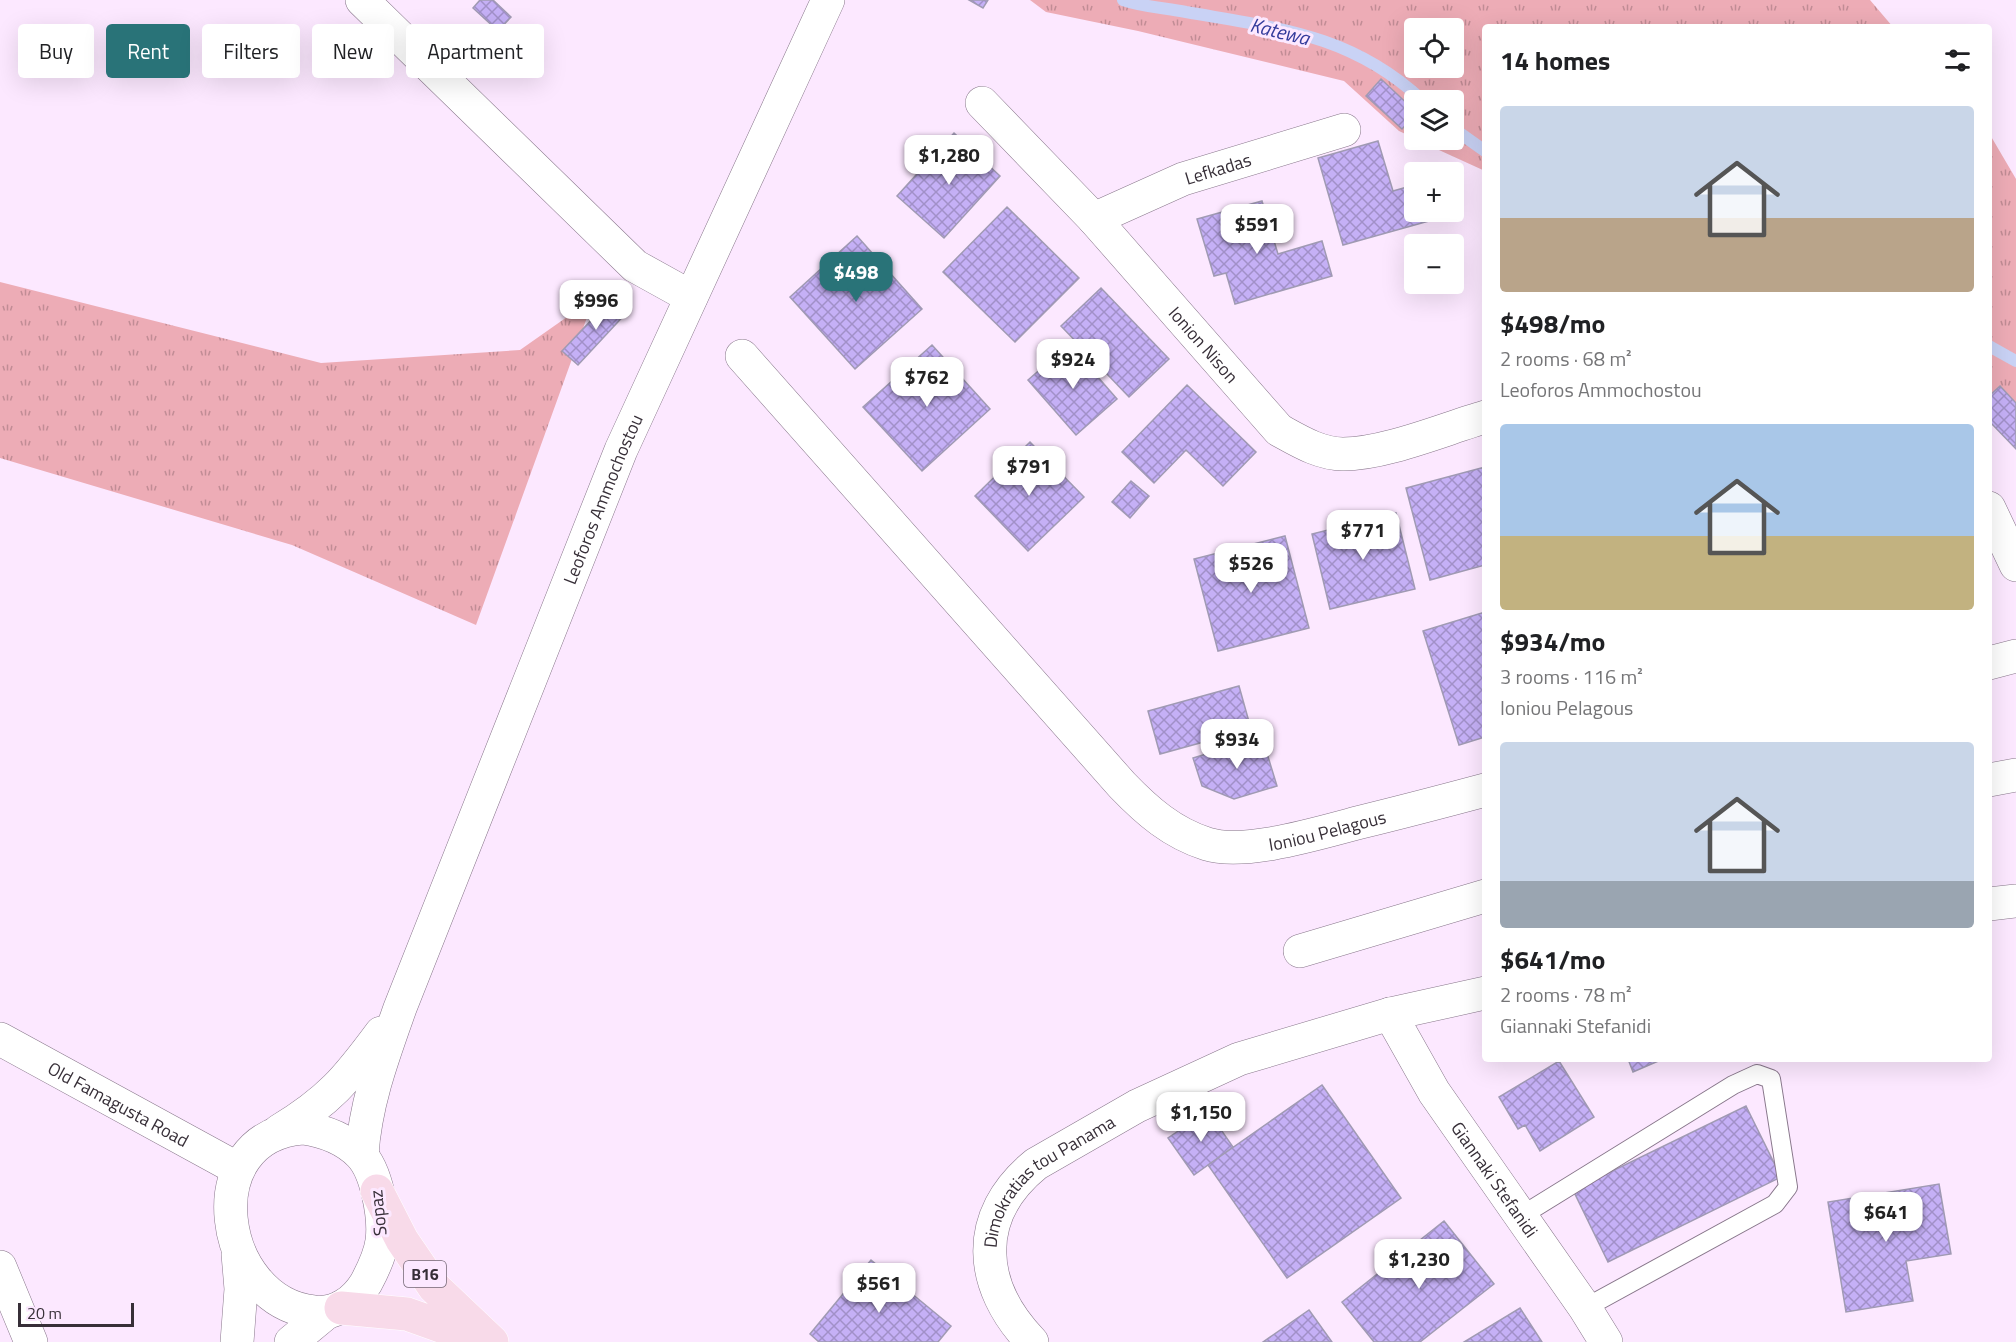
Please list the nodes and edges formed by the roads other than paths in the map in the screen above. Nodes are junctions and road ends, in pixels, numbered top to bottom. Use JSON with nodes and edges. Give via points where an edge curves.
{"nodes":[{"id":1,"x":362,"y":0,"type":"edge"},
{"id":2,"x":828,"y":0,"type":"edge"},
{"id":3,"x":982,"y":103,"type":"dead end"},
{"id":4,"x":1344,"y":130,"type":"dead end"},
{"id":5,"x":1094,"y":219,"type":"junction"},
{"id":6,"x":691,"y":297,"type":"junction"},
{"id":7,"x":742,"y":356,"type":"dead end"},
{"id":8,"x":1482,"y":418,"type":"edge"},
{"id":9,"x":1992,"y":514,"type":"edge"},
{"id":10,"x":2016,"y":565,"type":"edge"},
{"id":11,"x":2016,"y":656,"type":"edge"},
{"id":12,"x":1992,"y":662,"type":"edge"},
{"id":13,"x":2016,"y":775,"type":"edge"},
{"id":14,"x":1992,"y":779,"type":"edge"},
{"id":15,"x":1482,"y":791,"type":"edge"},
{"id":16,"x":1482,"y":897,"type":"edge"},
{"id":17,"x":2016,"y":901,"type":"edge"},
{"id":18,"x":1992,"y":904,"type":"edge"},
{"id":19,"x":1300,"y":951,"type":"dead end"},
{"id":20,"x":1482,"y":994,"type":"edge"},
{"id":21,"x":400,"y":1008,"type":"junction"},
{"id":22,"x":1390,"y":1014,"type":"junction"},
{"id":23,"x":0,"y":1039,"type":"edge"},
{"id":24,"x":276,"y":1133,"type":"junction"},
{"id":25,"x":362,"y":1155,"type":"junction"},
{"id":26,"x":238,"y":1169,"type":"junction"},
{"id":27,"x":377,"y":1191,"type":"junction"},
{"id":28,"x":1521,"y":1216,"type":"junction"},
{"id":29,"x":237,"y":1244,"type":"junction"},
{"id":30,"x":0,"y":1267,"type":"edge"},
{"id":31,"x":1585,"y":1308,"type":"junction"},
{"id":32,"x":333,"y":1311,"type":"junction"},
{"id":33,"x":31,"y":1342,"type":"edge"},
{"id":34,"x":237,"y":1342,"type":"edge"},
{"id":35,"x":291,"y":1342,"type":"edge"},
{"id":36,"x":484,"y":1342,"type":"edge"},
{"id":37,"x":492,"y":1342,"type":"edge"},
{"id":38,"x":1032,"y":1342,"type":"edge"},
{"id":39,"x":1606,"y":1342,"type":"edge"}],
"edges":[{"from":1,"to":6,"type":"street","via":[[635,266]]},
{"from":2,"to":6,"type":"street","name":"Leoforos Ammochostou"},
{"from":3,"to":5,"type":"street","name":"Ionion Nison"},
{"from":4,"to":5,"type":"street","name":"Lefkadas","via":[[1183,179]]},
{"from":5,"to":8,"type":"street","name":"Ionion Nison","via":[[1253,403],[1279,430],[1304,444],[1341,454],[1370,452]]},
{"from":6,"to":21,"type":"street","name":"Leoforos Ammochostou","via":[[621,450]]},
{"from":7,"to":15,"type":"street","name":"Ioniou Pelagous","via":[[1122,785],[1147,812],[1168,826],[1209,844],[1244,846],[1292,840]]},
{"from":9,"to":10,"type":"street"},
{"from":11,"to":12,"type":"street"},
{"from":13,"to":14,"type":"street"},
{"from":16,"to":19,"type":"street"},
{"from":17,"to":18,"type":"street"},
{"from":20,"to":22,"type":"street","name":"Dimokratias tou Panama"},
{"from":21,"to":24,"type":"street","name":"Leoforos Ammochostou","via":[[340,1086],[312,1111]]},
{"from":21,"to":25,"type":"street","name":"Leoforos Ammochostou","via":[[364,1125]]},
{"from":22,"to":28,"type":"street","name":"Giannaki Stefanidi","via":[[1434,1092]]},
{"from":22,"to":38,"type":"street","name":"Dimokratias tou Panama","via":[[1239,1059],[1137,1106],[1023,1174],[1008,1193],[992,1228],[988,1256],[996,1290],[1016,1325]]},
{"from":23,"to":26,"type":"street","name":"Old Famagusta Road"},
{"from":24,"to":25,"type":"street","via":[[316,1130]]},
{"from":24,"to":26,"type":"street","via":[[262,1141]]},
{"from":25,"to":27,"type":"street","name":"Sopaz"},
{"from":26,"to":29,"type":"street","via":[[230,1213]]},
{"from":27,"to":32,"type":"street","name":"Sopaz","via":[[382,1241],[375,1268],[361,1290]]},
{"from":27,"to":37,"type":"main road","number":"B16","via":[[402,1240],[434,1287]]},
{"from":28,"to":31,"type":"street","name":"Giannaki Stefanidi"},
{"from":28,"to":31,"type":"lane","via":[[1733,1085],[1757,1074],[1771,1079],[1788,1187],[1783,1196],[1775,1204]]},
{"from":29,"to":32,"type":"street","via":[[246,1265],[267,1294],[285,1306]]},
{"from":29,"to":34,"type":"street","via":[[241,1289]]},
{"from":30,"to":33,"type":"street"},
{"from":31,"to":39,"type":"street","name":"Giannaki Stefanidi"},
{"from":32,"to":35,"type":"street","name":"Sopaz"},
{"from":32,"to":36,"type":"main road","number":"B16","via":[[407,1314]]}]}
